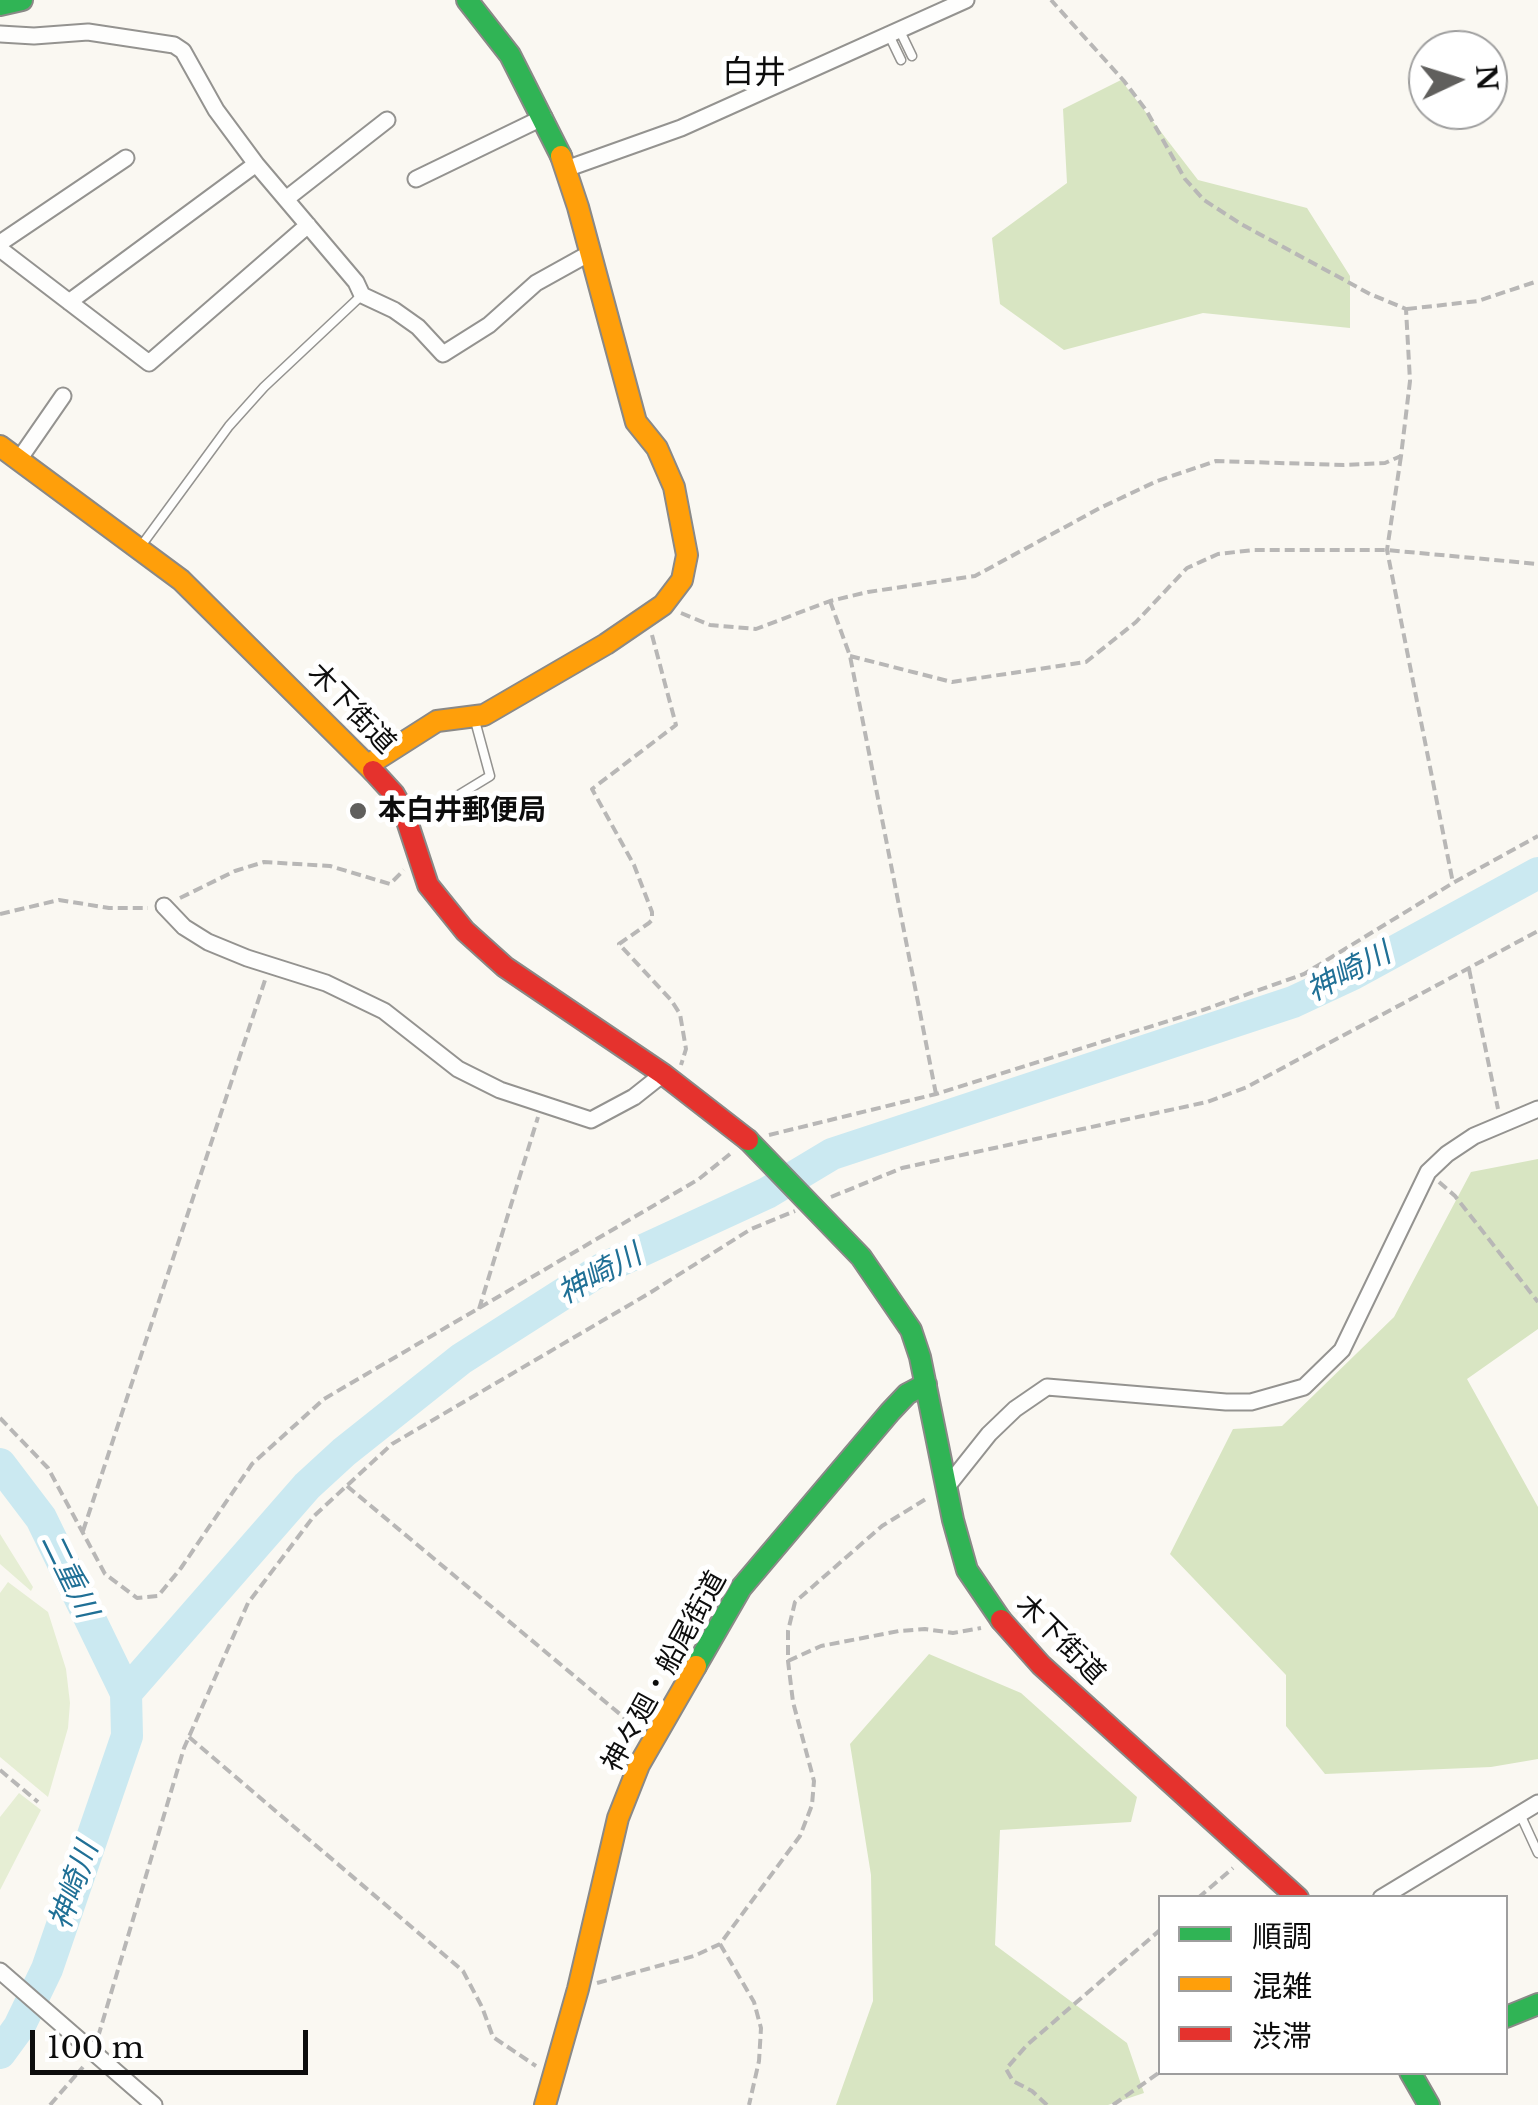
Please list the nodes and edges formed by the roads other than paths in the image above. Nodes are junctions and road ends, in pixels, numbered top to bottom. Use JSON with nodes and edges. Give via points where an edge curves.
{"nodes":[{"id":1,"x":22,"y":0,"type":"edge"},
{"id":2,"x":467,"y":0,"type":"edge"},
{"id":3,"x":966,"y":0,"type":"edge"},
{"id":4,"x":0,"y":5,"type":"edge"},
{"id":5,"x":894,"y":31,"type":"junction"},
{"id":6,"x":0,"y":34,"type":"edge"},
{"id":7,"x":912,"y":56,"type":"dead end"},
{"id":8,"x":901,"y":60,"type":"dead end"},
{"id":9,"x":544,"y":117,"type":"junction"},
{"id":10,"x":387,"y":120,"type":"dead end"},
{"id":11,"x":126,"y":158,"type":"dead end"},
{"id":12,"x":256,"y":164,"type":"junction"},
{"id":13,"x":566,"y":169,"type":"junction"},
{"id":14,"x":416,"y":179,"type":"dead end"},
{"id":15,"x":286,"y":199,"type":"junction"},
{"id":16,"x":308,"y":225,"type":"junction"},
{"id":17,"x":0,"y":246,"type":"edge"},
{"id":18,"x":590,"y":253,"type":"junction"},
{"id":19,"x":362,"y":295,"type":"junction"},
{"id":20,"x":69,"y":302,"type":"junction"},
{"id":21,"x":63,"y":396,"type":"dead end"},
{"id":22,"x":0,"y":446,"type":"edge"},
{"id":23,"x":18,"y":461,"type":"junction"},
{"id":24,"x":139,"y":550,"type":"junction"},
{"id":25,"x":474,"y":717,"type":"junction"},
{"id":26,"x":368,"y":764,"type":"junction"},
{"id":27,"x":449,"y":801,"type":"dead end"},
{"id":28,"x":164,"y":906,"type":"road end"},
{"id":29,"x":669,"y":1079,"type":"junction"},
{"id":30,"x":1538,"y":1108,"type":"edge"},
{"id":31,"x":926,"y":1384,"type":"junction"},
{"id":32,"x":946,"y":1488,"type":"junction"},
{"id":33,"x":1538,"y":1804,"type":"edge"},
{"id":34,"x":1520,"y":1814,"type":"junction"},
{"id":35,"x":1538,"y":1853,"type":"edge"},
{"id":36,"x":1295,"y":1895,"type":"edge"},
{"id":37,"x":1386,"y":1895,"type":"edge"},
{"id":38,"x":0,"y":1971,"type":"edge"},
{"id":39,"x":1538,"y":2004,"type":"edge"},
{"id":40,"x":1508,"y":2017,"type":"edge"},
{"id":41,"x":1412,"y":2075,"type":"edge"},
{"id":42,"x":154,"y":2105,"type":"edge"},
{"id":43,"x":545,"y":2105,"type":"edge"},
{"id":44,"x":1429,"y":2105,"type":"edge"}],
"edges":[{"from":1,"to":4,"type":"main road"},
{"from":2,"to":9,"type":"main road","via":[[510,56]]},
{"from":3,"to":5,"type":"street"},
{"from":5,"to":7,"type":"lane"},
{"from":5,"to":8,"type":"lane"},
{"from":5,"to":13,"type":"street","via":[[681,128]]},
{"from":6,"to":12,"type":"street","via":[[88,32],[174,45]]},
{"from":9,"to":13,"type":"main road"},
{"from":9,"to":14,"type":"street"},
{"from":10,"to":15,"type":"street"},
{"from":11,"to":17,"type":"street"},
{"from":12,"to":15,"type":"street"},
{"from":12,"to":20,"type":"street"},
{"from":13,"to":18,"type":"main road"},
{"from":15,"to":16,"type":"street"},
{"from":16,"to":19,"type":"street"},
{"from":16,"to":20,"type":"street","via":[[149,363]]},
{"from":17,"to":20,"type":"street"},
{"from":18,"to":19,"type":"street","via":[[536,283],[490,325],[443,354],[418,327]]},
{"from":18,"to":25,"type":"main road","via":[[636,422],[657,448],[674,487],[686,555],[682,580],[656,610]]},
{"from":19,"to":24,"type":"lane","via":[[229,426]]},
{"from":21,"to":23,"type":"street"},
{"from":22,"to":23,"type":"main road","name":"木下街道"},
{"from":23,"to":24,"type":"main road","name":"木下街道"},
{"from":24,"to":26,"type":"main road","name":"木下街道","via":[[181,580]]},
{"from":25,"to":26,"type":"main road","via":[[436,721]]},
{"from":25,"to":27,"type":"lane","via":[[490,776]]},
{"from":26,"to":29,"type":"main road","name":"木下街道","via":[[404,812],[428,885],[442,905],[504,967]]},
{"from":28,"to":29,"type":"street","via":[[208,942],[384,1011],[484,1085],[591,1120]]},
{"from":29,"to":31,"type":"main road","name":"木下街道","via":[[754,1146],[861,1256],[911,1330]]},
{"from":30,"to":32,"type":"street","via":[[1447,1154],[1428,1172],[1342,1350],[1304,1387],[1238,1402],[1048,1388],[989,1434]]},
{"from":31,"to":32,"type":"main road","name":"木下街道"},
{"from":31,"to":43,"type":"main road","name":"神々廻・船尾街道","via":[[890,1412],[741,1588],[652,1742],[618,1818]]},
{"from":32,"to":36,"type":"main road","name":"木下街道","via":[[967,1570],[1000,1621]]},
{"from":33,"to":34,"type":"street"},
{"from":34,"to":35,"type":"lane"},
{"from":34,"to":37,"type":"street"},
{"from":38,"to":42,"type":"street"},
{"from":39,"to":40,"type":"main road"},
{"from":41,"to":44,"type":"main road"}]}
